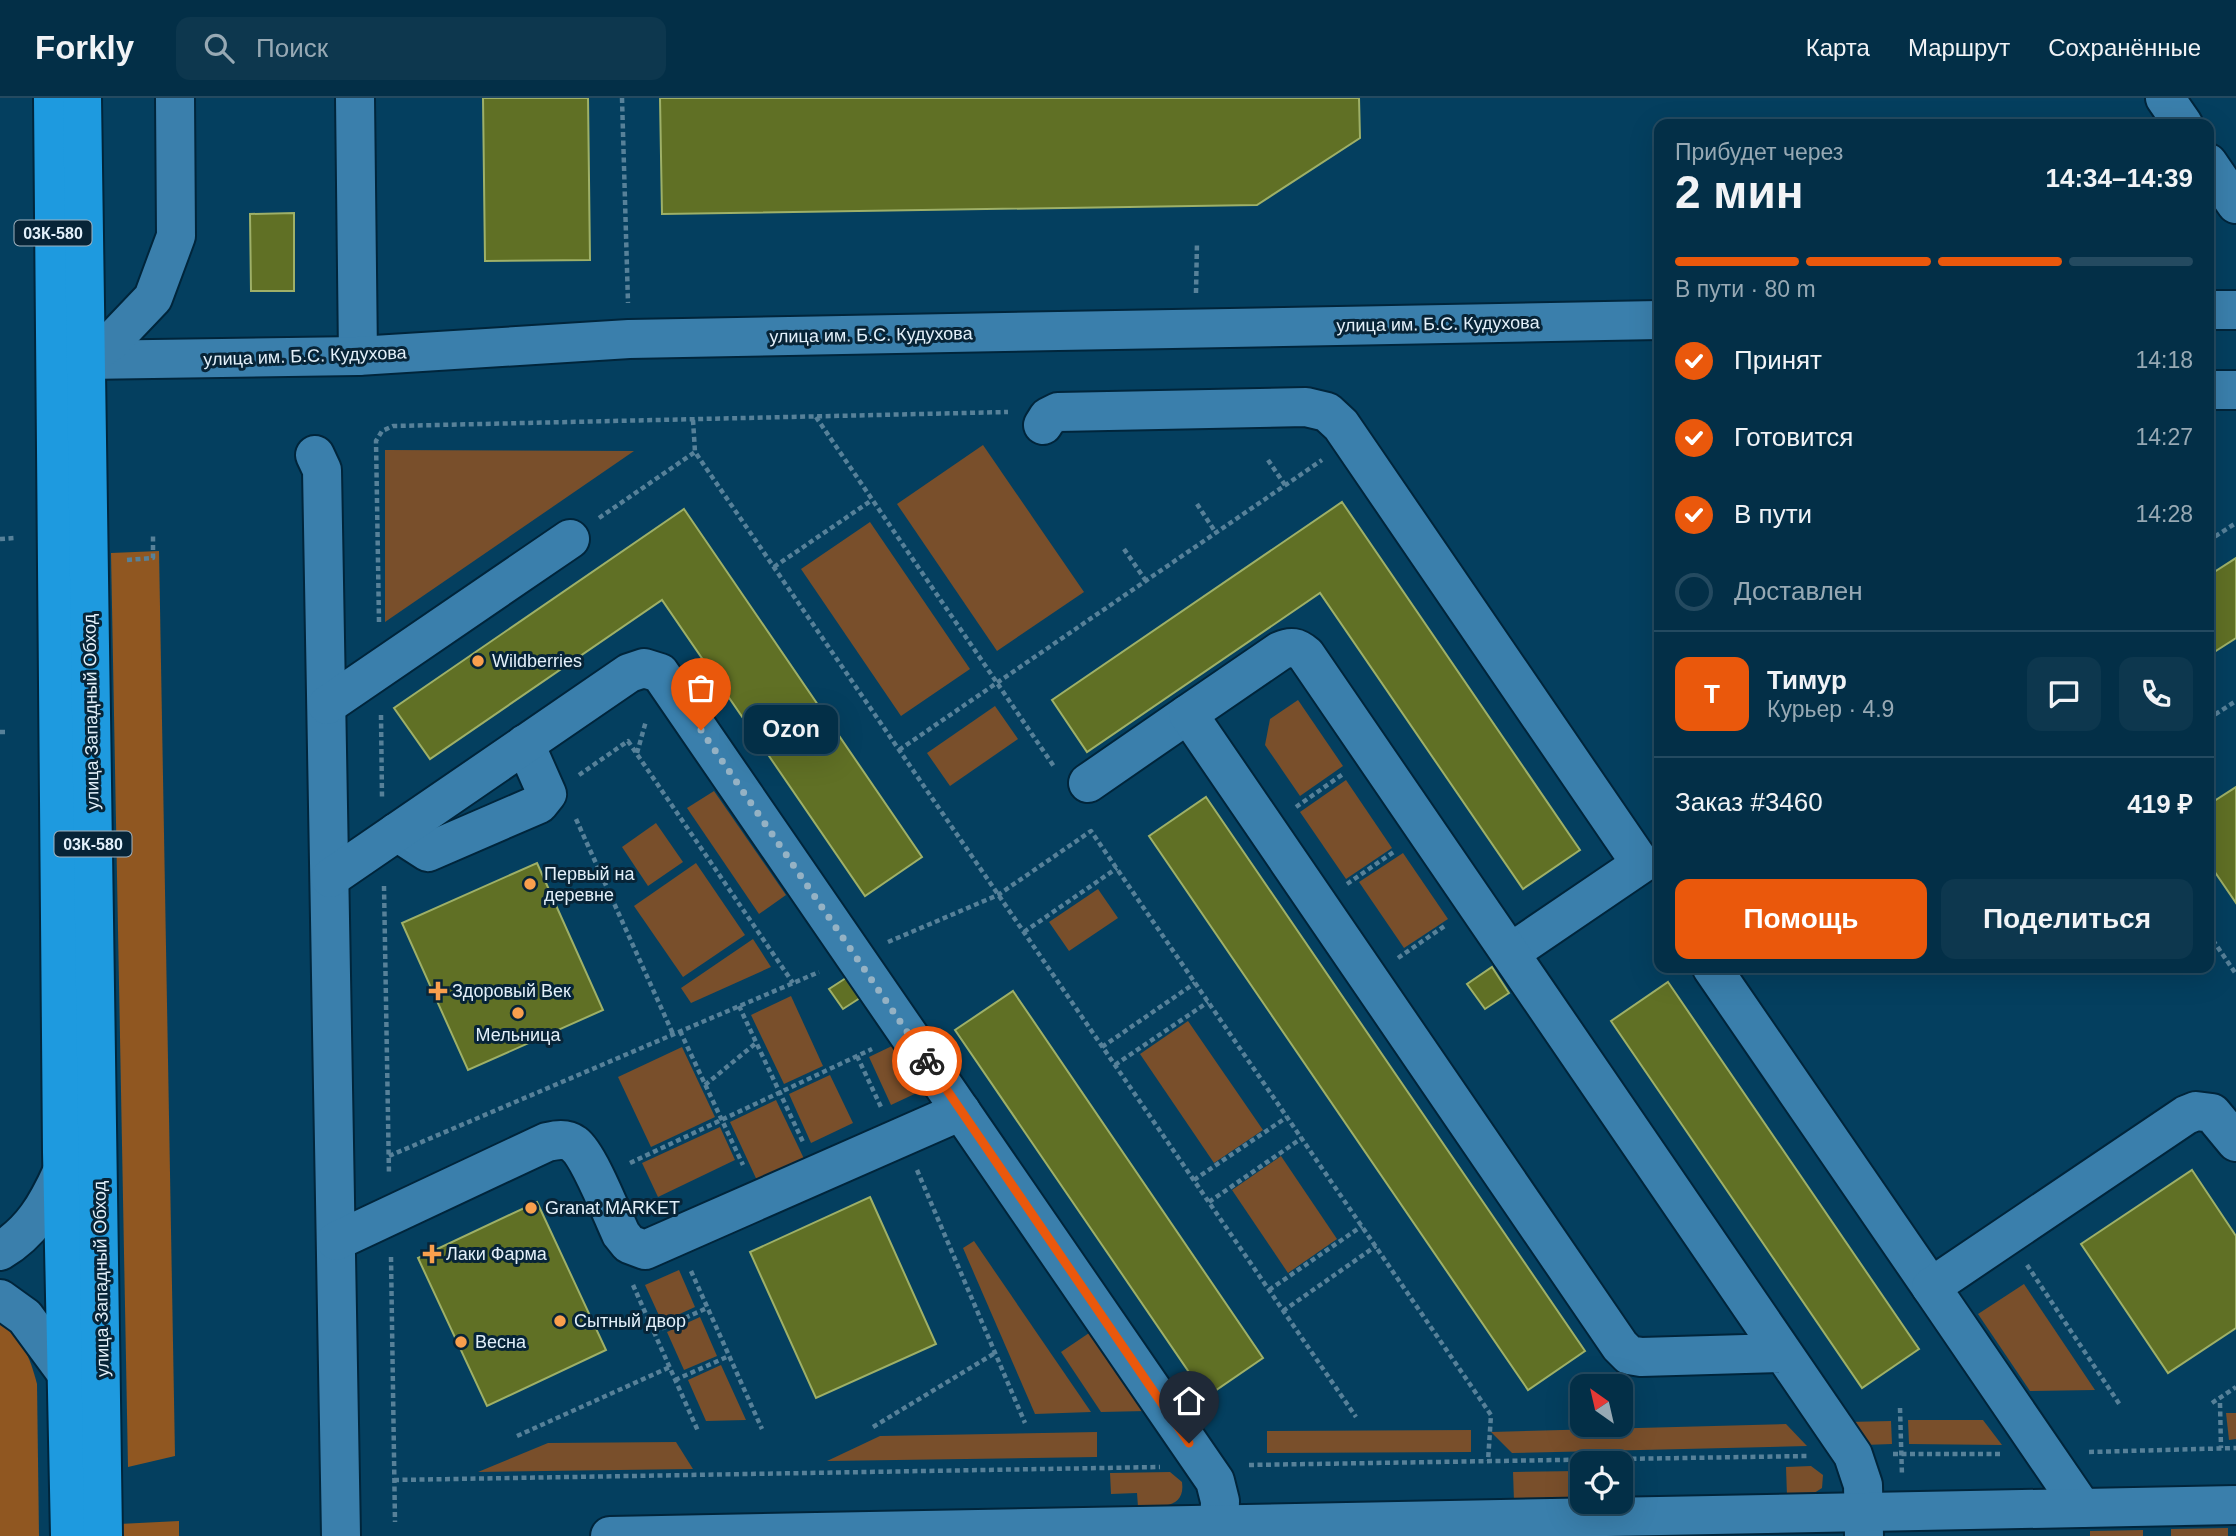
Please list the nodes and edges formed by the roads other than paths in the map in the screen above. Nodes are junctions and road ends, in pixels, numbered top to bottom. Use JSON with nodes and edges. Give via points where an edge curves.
{"nodes":[{"id":1,"x":53,"y":98,"type":"edge"},
{"id":2,"x":82,"y":98,"type":"edge"},
{"id":3,"x":175,"y":98,"type":"edge"},
{"id":4,"x":355,"y":98,"type":"edge"},
{"id":5,"x":2165,"y":98,"type":"edge"},
{"id":6,"x":2179,"y":119,"type":"edge"},
{"id":7,"x":2214,"y":172,"type":"edge"},
{"id":8,"x":2236,"y":204,"type":"edge"},
{"id":9,"x":2214,"y":310,"type":"edge"},
{"id":10,"x":2236,"y":310,"type":"edge"},
{"id":11,"x":1654,"y":320,"type":"edge"},
{"id":12,"x":358,"y":356,"type":"junction"},
{"id":13,"x":84,"y":360,"type":"junction"},
{"id":14,"x":2214,"y":390,"type":"edge"},
{"id":15,"x":2236,"y":390,"type":"edge"},
{"id":16,"x":1028,"y":416,"type":"road end"},
{"id":17,"x":315,"y":455,"type":"dead end"},
{"id":18,"x":570,"y":538,"type":"road end"},
{"id":19,"x":327,"y":705,"type":"junction"},
{"id":20,"x":1188,"y":714,"type":"junction"},
{"id":21,"x":525,"y":744,"type":"junction"},
{"id":22,"x":1073,"y":777,"type":"road end"},
{"id":23,"x":390,"y":837,"type":"junction"},
{"id":24,"x":1650,"y":877,"type":"edge"},
{"id":25,"x":330,"y":878,"type":"junction"},
{"id":26,"x":1510,"y":953,"type":"junction"},
{"id":27,"x":1715,"y":973,"type":"edge"},
{"id":28,"x":961,"y":1111,"type":"junction"},
{"id":29,"x":2236,"y":1142,"type":"edge"},
{"id":30,"x":62,"y":1172,"type":"junction"},
{"id":31,"x":336,"y":1241,"type":"junction"},
{"id":32,"x":0,"y":1251,"type":"edge"},
{"id":33,"x":1931,"y":1287,"type":"junction"},
{"id":34,"x":0,"y":1299,"type":"edge"},
{"id":35,"x":1783,"y":1353,"type":"junction"},
{"id":36,"x":66,"y":1374,"type":"junction"},
{"id":37,"x":2236,"y":1506,"type":"edge"},
{"id":38,"x":2082,"y":1508,"type":"junction"},
{"id":39,"x":1863,"y":1524,"type":"edge"},
{"id":40,"x":1219,"y":1530,"type":"edge"},
{"id":41,"x":70,"y":1536,"type":"edge"},
{"id":42,"x":103,"y":1536,"type":"edge"},
{"id":43,"x":341,"y":1536,"type":"edge"},
{"id":44,"x":610,"y":1536,"type":"edge"}],
"edges":[{"from":1,"to":30,"type":"highway","name":"улица Западный Обход","number":"03К-580"},
{"from":2,"to":13,"type":"highway","name":"улица Западный Обход","number":"03К-580"},
{"from":3,"to":13,"type":"street","via":[[176,236],[153,298],[113,340]]},
{"from":4,"to":12,"type":"street"},
{"from":5,"to":6,"type":"street"},
{"from":7,"to":8,"type":"street"},
{"from":9,"to":10,"type":"street"},
{"from":11,"to":12,"type":"street","name":"улица им. Б.С. Кудухова","via":[[629,339]]},
{"from":12,"to":13,"type":"street","name":"улица им. Б.С. Кудухова"},
{"from":13,"to":42,"type":"highway","name":"улица Западный Обход","number":"03К-580"},
{"from":14,"to":15,"type":"street"},
{"from":16,"to":24,"type":"street","via":[[1306,407],[1327,412],[1352,440]]},
{"from":17,"to":19,"type":"street","via":[[322,470]]},
{"from":18,"to":19,"type":"street"},
{"from":19,"to":25,"type":"street"},
{"from":20,"to":22,"type":"street"},
{"from":20,"to":26,"type":"street","via":[[1280,651],[1298,649]]},
{"from":20,"to":35,"type":"street","via":[[1620,1346],[1629,1355],[1641,1357]]},
{"from":21,"to":23,"type":"street"},
{"from":21,"to":23,"type":"street","via":[[554,791],[539,804],[438,850],[421,850]]},
{"from":21,"to":28,"type":"street","via":[[629,673],[645,668],[660,673]]},
{"from":23,"to":25,"type":"street"},
{"from":24,"to":26,"type":"street"},
{"from":25,"to":31,"type":"street"},
{"from":26,"to":35,"type":"street"},
{"from":27,"to":33,"type":"street"},
{"from":28,"to":31,"type":"street","via":[[904,1149],[818,1175],[645,1250],[629,1244],[621,1234],[583,1155],[573,1143],[560,1139]]},
{"from":28,"to":40,"type":"street","via":[[1205,1466],[1219,1490]]},
{"from":29,"to":33,"type":"street","via":[[2212,1113],[2196,1111]]},
{"from":30,"to":32,"type":"street","via":[[45,1209],[20,1239]]},
{"from":30,"to":36,"type":"highway","name":"улица Западный Обход","number":"03К-580"},
{"from":31,"to":43,"type":"street"},
{"from":33,"to":38,"type":"street"},
{"from":34,"to":36,"type":"street","via":[[25,1317]]},
{"from":35,"to":39,"type":"street","via":[[1860,1469]]},
{"from":36,"to":41,"type":"highway","name":"улица Западный Обход","number":"03К-580"},
{"from":37,"to":38,"type":"street"},
{"from":38,"to":39,"type":"street","via":[[1903,1512]]},
{"from":39,"to":40,"type":"street"},
{"from":40,"to":44,"type":"street"}]}
